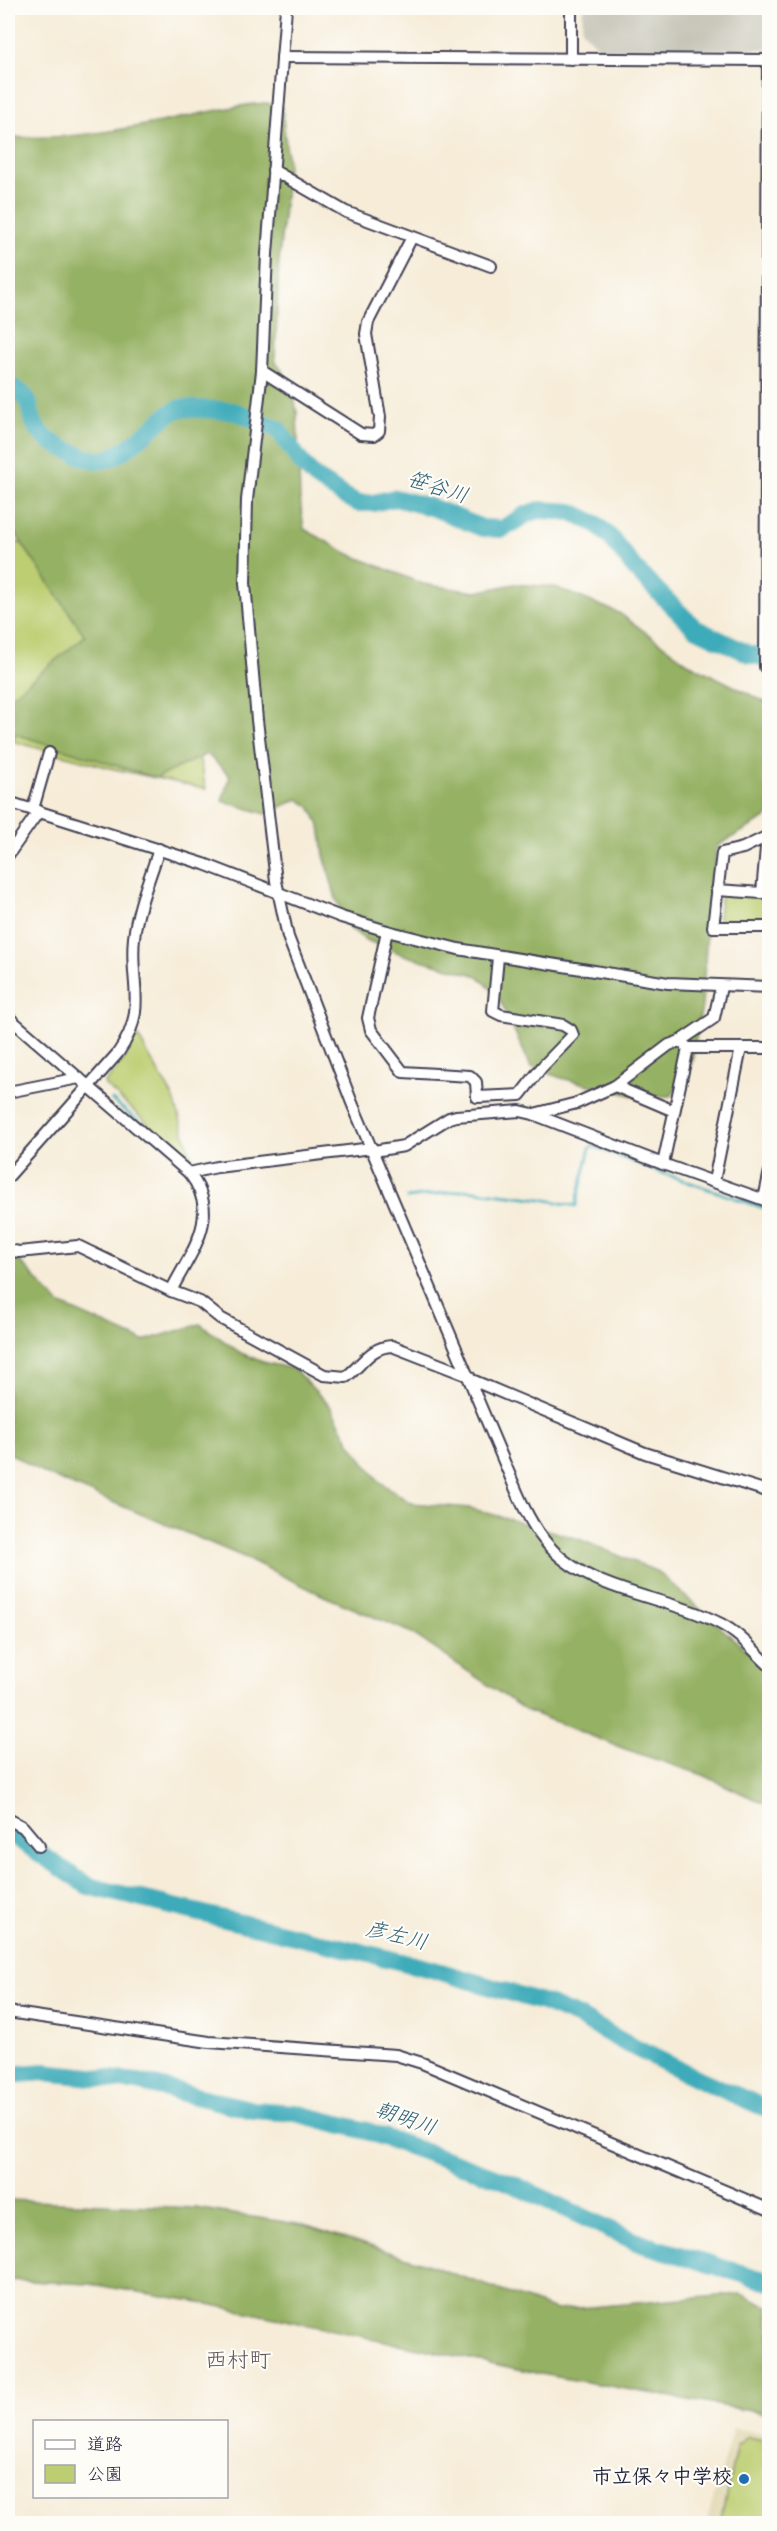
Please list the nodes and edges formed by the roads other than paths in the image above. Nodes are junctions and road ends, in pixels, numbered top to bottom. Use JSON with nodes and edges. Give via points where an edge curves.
{"nodes":[{"id":1,"x":286,"y":8,"type":"edge"},
{"id":2,"x":571,"y":8,"type":"edge"},
{"id":3,"x":282,"y":57,"type":"junction"},
{"id":4,"x":571,"y":59,"type":"junction"},
{"id":5,"x":273,"y":170,"type":"junction"},
{"id":6,"x":412,"y":237,"type":"junction"},
{"id":7,"x":491,"y":266,"type":"dead end"},
{"id":8,"x":262,"y":371,"type":"junction"},
{"id":9,"x":765,"y":667,"type":"dead end"},
{"id":10,"x":49,"y":753,"type":"dead end"},
{"id":11,"x":8,"y":802,"type":"edge"},
{"id":12,"x":36,"y":810,"type":"junction"},
{"id":13,"x":768,"y":835,"type":"edge"},
{"id":14,"x":159,"y":849,"type":"junction"},
{"id":15,"x":8,"y":855,"type":"edge"},
{"id":16,"x":767,"y":862,"type":"edge"},
{"id":17,"x":717,"y":890,"type":"junction"},
{"id":18,"x":279,"y":894,"type":"junction"},
{"id":19,"x":770,"y":927,"type":"edge"},
{"id":20,"x":387,"y":931,"type":"junction"},
{"id":21,"x":498,"y":957,"type":"junction"},
{"id":22,"x":721,"y":987,"type":"junction"},
{"id":23,"x":770,"y":987,"type":"edge"},
{"id":24,"x":8,"y":1017,"type":"edge"},
{"id":25,"x":684,"y":1044,"type":"junction"},
{"id":26,"x":741,"y":1048,"type":"junction"},
{"id":27,"x":770,"y":1048,"type":"edge"},
{"id":28,"x":79,"y":1078,"type":"junction"},
{"id":29,"x":615,"y":1086,"type":"junction"},
{"id":30,"x":90,"y":1087,"type":"junction"},
{"id":31,"x":8,"y":1092,"type":"edge"},
{"id":32,"x":674,"y":1111,"type":"junction"},
{"id":33,"x":533,"y":1114,"type":"junction"},
{"id":34,"x":373,"y":1149,"type":"junction"},
{"id":35,"x":663,"y":1164,"type":"junction"},
{"id":36,"x":770,"y":1172,"type":"edge"},
{"id":37,"x":189,"y":1173,"type":"junction"},
{"id":38,"x":8,"y":1177,"type":"edge"},
{"id":39,"x":714,"y":1181,"type":"junction"},
{"id":40,"x":767,"y":1200,"type":"edge"},
{"id":41,"x":8,"y":1250,"type":"edge"},
{"id":42,"x":171,"y":1291,"type":"junction"},
{"id":43,"x":470,"y":1378,"type":"junction"},
{"id":44,"x":770,"y":1492,"type":"edge"},
{"id":45,"x":770,"y":1666,"type":"edge"},
{"id":46,"x":8,"y":1819,"type":"edge"},
{"id":47,"x":39,"y":1846,"type":"dead end"},
{"id":48,"x":8,"y":2012,"type":"edge"},
{"id":49,"x":770,"y":2210,"type":"edge"}],
"edges":[{"from":1,"to":3,"type":"street"},
{"from":2,"to":4,"type":"street"},
{"from":3,"to":4,"type":"street"},
{"from":3,"to":5,"type":"street"},
{"from":4,"to":9,"type":"street","via":[[768,60]]},
{"from":5,"to":6,"type":"street","via":[[346,212]]},
{"from":5,"to":8,"type":"street"},
{"from":6,"to":7,"type":"street"},
{"from":6,"to":8,"type":"street","via":[[368,322],[366,334],[379,431],[374,435],[362,434]]},
{"from":8,"to":18,"type":"street","via":[[247,500],[245,583]]},
{"from":10,"to":12,"type":"street"},
{"from":11,"to":12,"type":"street"},
{"from":12,"to":14,"type":"street"},
{"from":12,"to":15,"type":"street"},
{"from":13,"to":16,"type":"street"},
{"from":13,"to":17,"type":"street","via":[[722,853]]},
{"from":14,"to":18,"type":"street"},
{"from":14,"to":30,"type":"street","via":[[135,930],[137,1004],[133,1024],[125,1043]]},
{"from":16,"to":17,"type":"street","via":[[762,893]]},
{"from":17,"to":19,"type":"street","via":[[713,927]]},
{"from":18,"to":20,"type":"street"},
{"from":18,"to":34,"type":"street","via":[[288,937]]},
{"from":20,"to":21,"type":"street"},
{"from":20,"to":21,"type":"street","via":[[368,1025],[403,1072],[470,1076],[476,1082],[477,1097],[520,1095],[573,1035],[563,1025],[493,1011]]},
{"from":21,"to":22,"type":"street"},
{"from":22,"to":23,"type":"street"},
{"from":22,"to":25,"type":"street","via":[[714,1018]]},
{"from":24,"to":28,"type":"street"},
{"from":25,"to":26,"type":"street"},
{"from":25,"to":29,"type":"street","via":[[669,1045]]},
{"from":25,"to":32,"type":"street"},
{"from":26,"to":27,"type":"street"},
{"from":26,"to":39,"type":"street"},
{"from":28,"to":30,"type":"street"},
{"from":28,"to":31,"type":"street"},
{"from":29,"to":32,"type":"street"},
{"from":29,"to":33,"type":"street","via":[[577,1103]]},
{"from":30,"to":37,"type":"street"},
{"from":30,"to":38,"type":"street"},
{"from":32,"to":35,"type":"street"},
{"from":33,"to":34,"type":"street","via":[[456,1116],[404,1146]]},
{"from":33,"to":35,"type":"street"},
{"from":34,"to":37,"type":"street"},
{"from":34,"to":43,"type":"street"},
{"from":35,"to":39,"type":"street"},
{"from":36,"to":40,"type":"street"},
{"from":37,"to":42,"type":"street","via":[[200,1187],[205,1223]]},
{"from":39,"to":40,"type":"street"},
{"from":41,"to":42,"type":"street","via":[[78,1246]]},
{"from":42,"to":43,"type":"street","via":[[200,1302],[220,1318],[324,1375],[346,1377],[373,1350],[392,1347]]},
{"from":43,"to":44,"type":"street","via":[[645,1453]]},
{"from":43,"to":45,"type":"street","via":[[527,1515],[560,1557],[587,1576],[720,1624]]},
{"from":46,"to":47,"type":"street","via":[[23,1827]]},
{"from":48,"to":49,"type":"street","via":[[229,2044],[396,2055]]}]}
